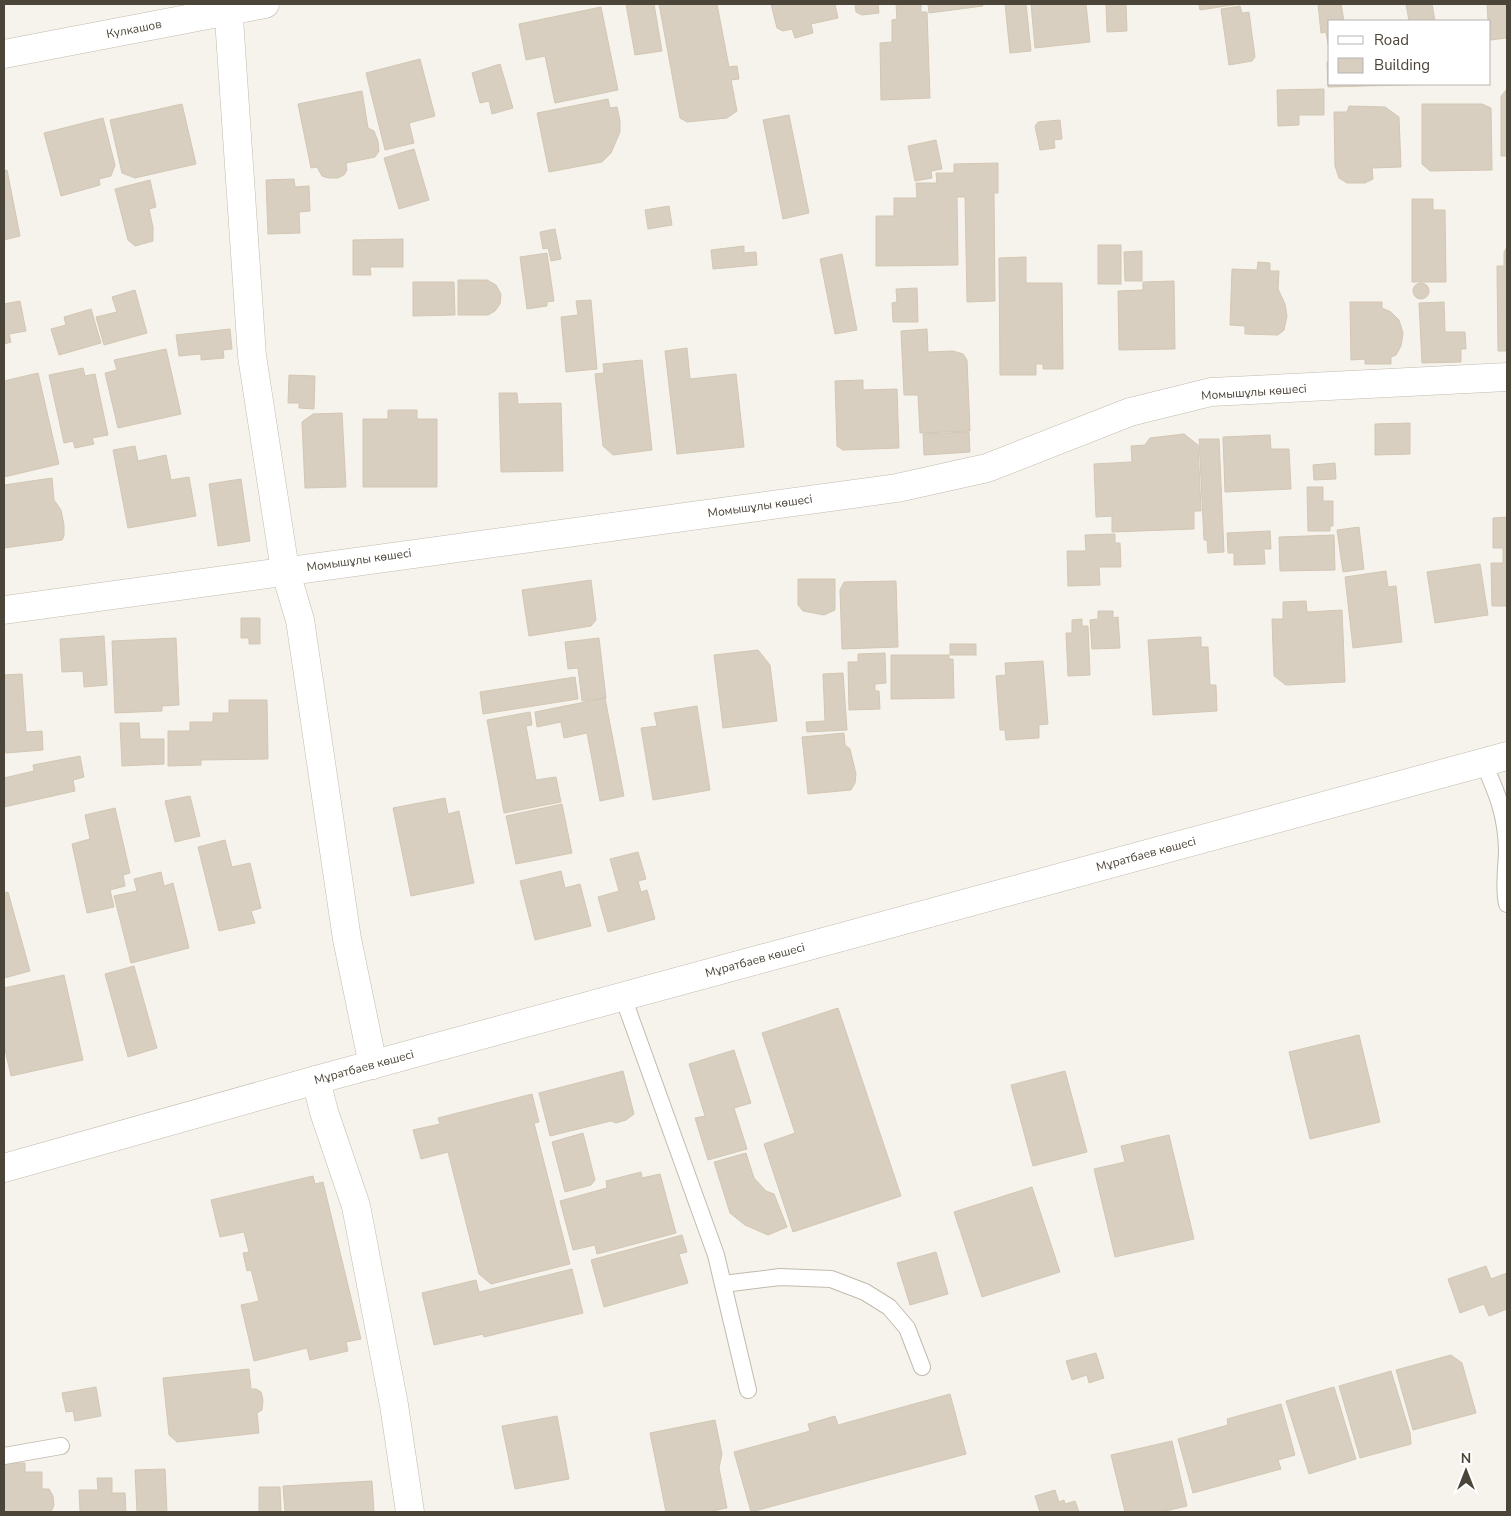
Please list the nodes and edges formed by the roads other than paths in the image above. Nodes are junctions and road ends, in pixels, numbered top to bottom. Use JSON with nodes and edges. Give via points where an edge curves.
{"nodes":[{"id":1,"x":265,"y":4,"type":"edge"},
{"id":2,"x":228,"y":7,"type":"edge"},
{"id":3,"x":4,"y":54,"type":"edge"},
{"id":4,"x":1507,"y":377,"type":"edge"},
{"id":5,"x":285,"y":570,"type":"junction"},
{"id":6,"x":4,"y":610,"type":"edge"},
{"id":7,"x":1495,"y":759,"type":"edge"},
{"id":8,"x":1507,"y":904,"type":"edge"},
{"id":9,"x":623,"y":997,"type":"junction"},
{"id":10,"x":373,"y":1065,"type":"junction"},
{"id":11,"x":316,"y":1080,"type":"junction"},
{"id":12,"x":4,"y":1168,"type":"edge"},
{"id":13,"x":723,"y":1284,"type":"junction"},
{"id":14,"x":922,"y":1367,"type":"dead end"},
{"id":15,"x":748,"y":1390,"type":"dead end"},
{"id":16,"x":61,"y":1446,"type":"dead end"},
{"id":17,"x":4,"y":1456,"type":"edge"},
{"id":18,"x":410,"y":1512,"type":"edge"}],
"edges":[{"from":1,"to":2,"type":"street","name":"Кулкашов"},
{"from":2,"to":3,"type":"street","name":"Кулкашов"},
{"from":2,"to":5,"type":"street","via":[[252,356]]},
{"from":4,"to":5,"type":"street","name":"Момышұлы көшесі","via":[[1211,392],[1130,412],[987,468],[897,488]]},
{"from":5,"to":6,"type":"street","name":"Момышұлы көшесі"},
{"from":5,"to":10,"type":"street","via":[[300,620],[347,939]]},
{"from":7,"to":8,"type":"lane","via":[[1507,850],[1504,890]]},
{"from":7,"to":9,"type":"street","name":"Мұратбаев көшесі"},
{"from":9,"to":10,"type":"street","name":"Мұратбаев көшесі"},
{"from":9,"to":13,"type":"lane","via":[[716,1255]]},
{"from":10,"to":11,"type":"street","name":"Мұратбаев көшесі"},
{"from":11,"to":12,"type":"street","name":"Мұратбаев көшесі"},
{"from":11,"to":18,"type":"street","via":[[356,1206],[394,1406]]},
{"from":13,"to":14,"type":"lane","via":[[780,1277],[831,1279],[864,1292],[889,1307],[907,1328]]},
{"from":13,"to":15,"type":"lane"},
{"from":16,"to":17,"type":"lane"}]}
